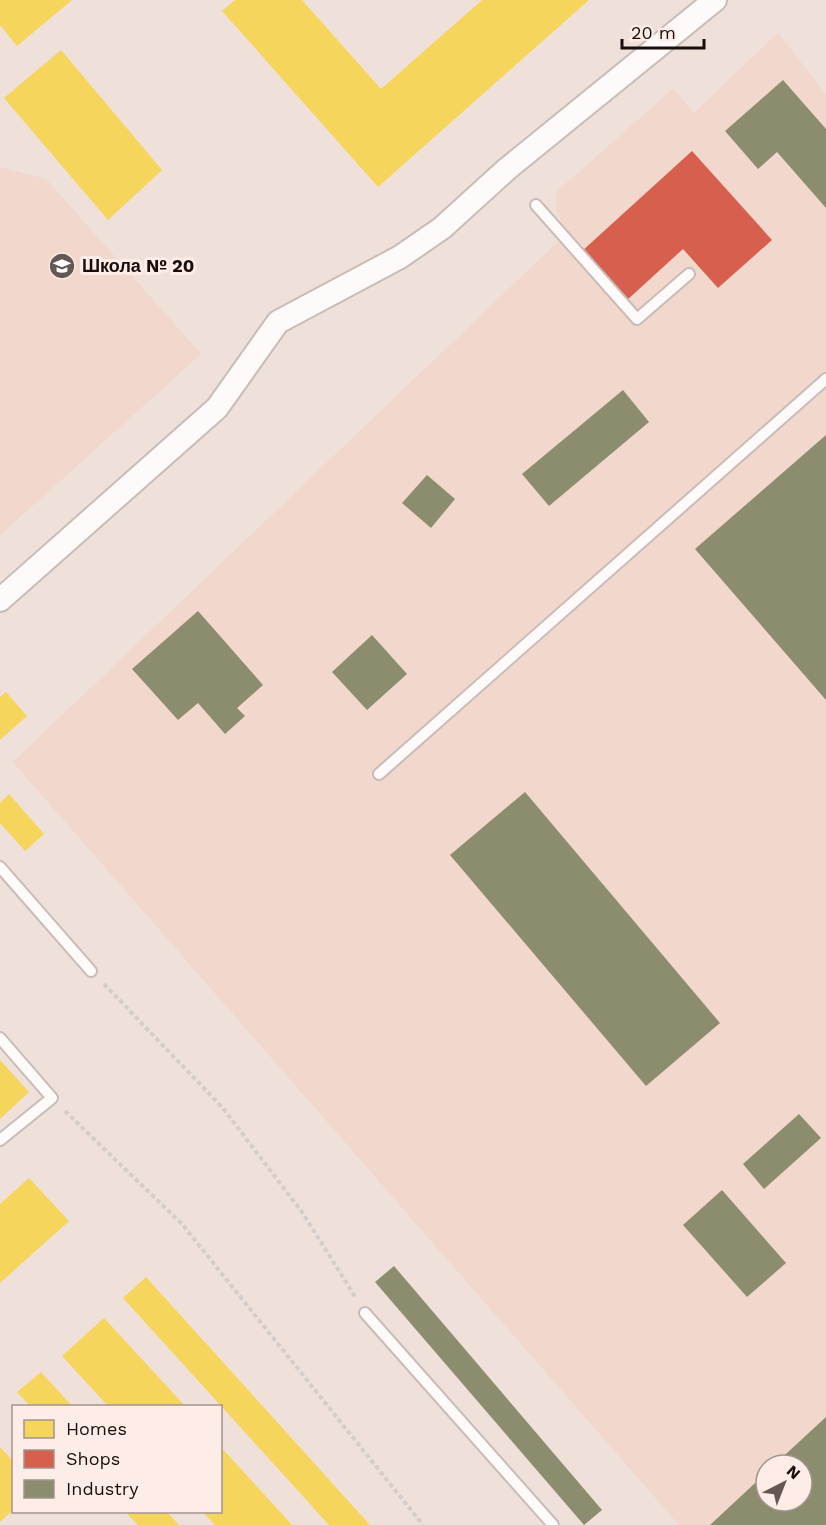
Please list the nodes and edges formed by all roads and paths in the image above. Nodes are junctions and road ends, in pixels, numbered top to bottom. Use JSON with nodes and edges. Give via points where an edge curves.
{"nodes":[{"id":1,"x":715,"y":0,"type":"edge"},
{"id":2,"x":536,"y":205,"type":"dead end"},
{"id":3,"x":689,"y":274,"type":"dead end"},
{"id":4,"x":826,"y":379,"type":"edge"},
{"id":5,"x":0,"y":600,"type":"edge"},
{"id":6,"x":379,"y":774,"type":"dead end"},
{"id":7,"x":0,"y":867,"type":"edge"},
{"id":8,"x":91,"y":971,"type":"joint"},
{"id":9,"x":0,"y":1038,"type":"edge"},
{"id":10,"x":52,"y":1098,"type":"junction"},
{"id":11,"x":0,"y":1140,"type":"edge"},
{"id":12,"x":365,"y":1313,"type":"joint"},
{"id":13,"x":423,"y":1525,"type":"edge"},
{"id":14,"x":553,"y":1525,"type":"edge"}],
"edges":[{"from":1,"to":5,"type":"street","via":[[507,169],[442,228],[400,257],[278,322],[217,408]]},
{"from":2,"to":3,"type":"lane","via":[[637,320]]},
{"from":4,"to":6,"type":"lane"},
{"from":7,"to":8,"type":"lane"},
{"from":8,"to":12,"type":"path","via":[[222,1107],[302,1212]]},
{"from":9,"to":10,"type":"lane"},
{"from":10,"to":11,"type":"lane"},
{"from":10,"to":13,"type":"path","via":[[182,1224]]},
{"from":12,"to":14,"type":"lane"}]}
